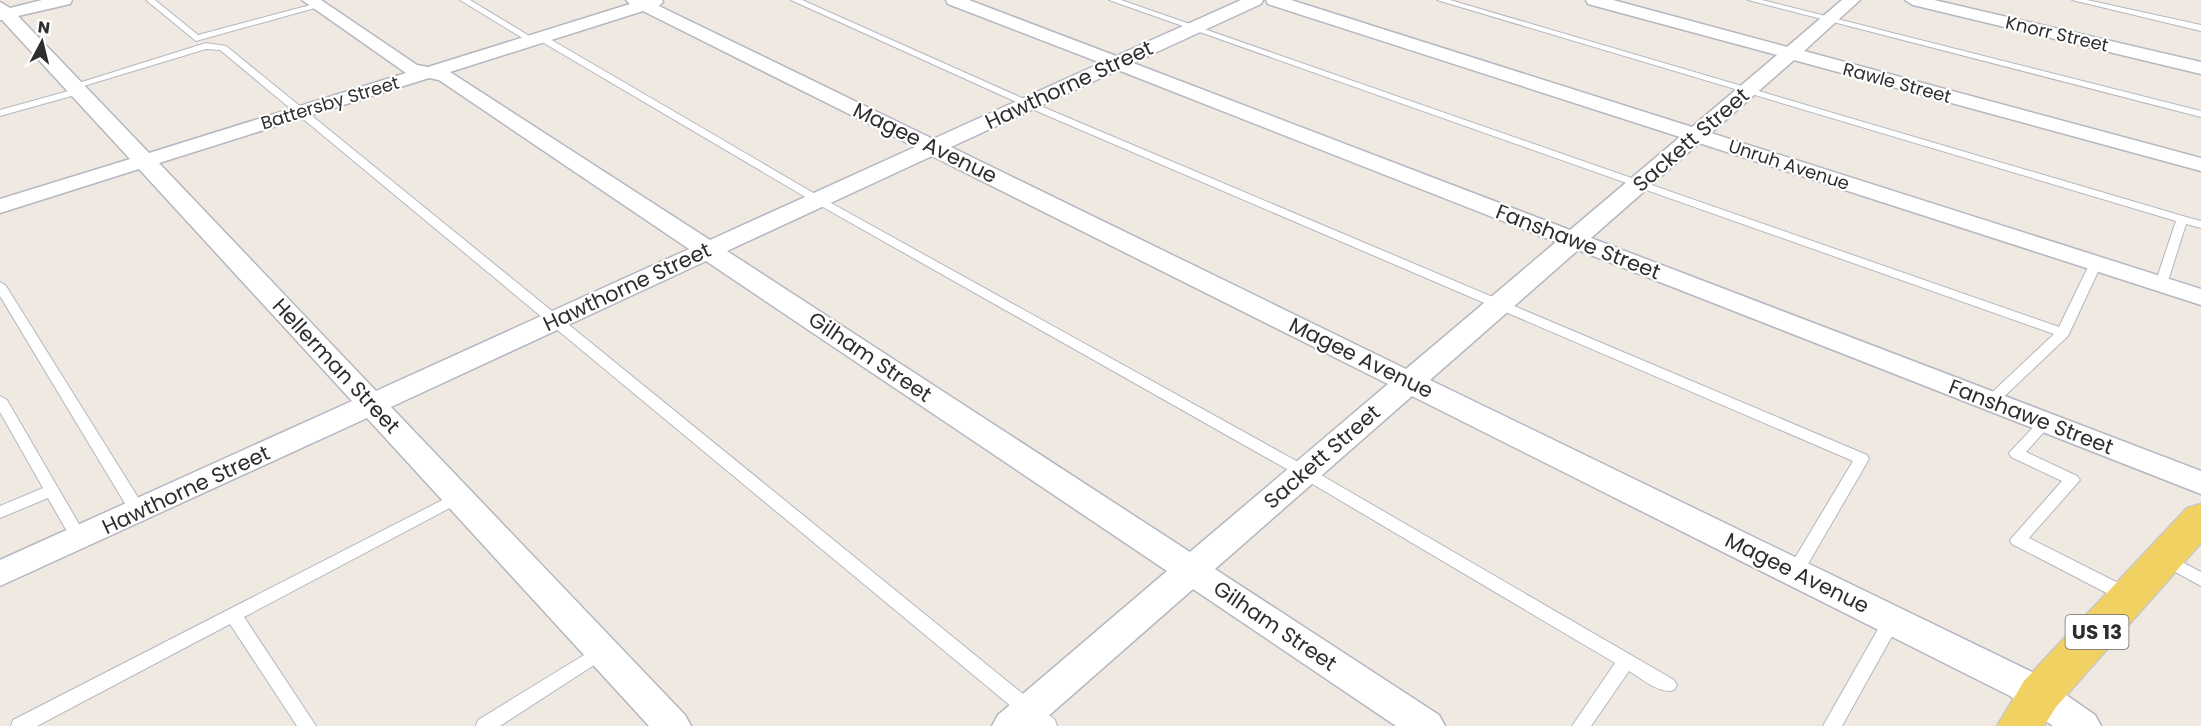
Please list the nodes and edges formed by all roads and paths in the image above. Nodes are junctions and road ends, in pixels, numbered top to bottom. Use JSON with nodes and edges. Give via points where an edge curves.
{"nodes":[{"id":1,"x":64,"y":0,"type":"edge"},
{"id":2,"x":150,"y":0,"type":"edge"},
{"id":3,"x":464,"y":0,"type":"edge"},
{"id":4,"x":795,"y":0,"type":"edge"},
{"id":5,"x":954,"y":0,"type":"edge"},
{"id":6,"x":1113,"y":0,"type":"edge"},
{"id":7,"x":1255,"y":0,"type":"edge"},
{"id":8,"x":1274,"y":0,"type":"edge"},
{"id":9,"x":1441,"y":0,"type":"edge"},
{"id":10,"x":1594,"y":0,"type":"edge"},
{"id":11,"x":1752,"y":0,"type":"edge"},
{"id":12,"x":1852,"y":0,"type":"edge"},
{"id":13,"x":1913,"y":0,"type":"edge"},
{"id":14,"x":2076,"y":0,"type":"edge"},
{"id":15,"x":646,"y":2,"type":"edge"},
{"id":16,"x":314,"y":3,"type":"edge"},
{"id":17,"x":2,"y":12,"type":"edge"},
{"id":18,"x":1830,"y":20,"type":"junction"},
{"id":19,"x":1194,"y":28,"type":"junction"},
{"id":20,"x":2201,"y":28,"type":"edge"},
{"id":21,"x":536,"y":39,"type":"junction"},
{"id":22,"x":1791,"y":54,"type":"junction"},
{"id":23,"x":1117,"y":63,"type":"junction"},
{"id":24,"x":2201,"y":68,"type":"edge"},
{"id":25,"x":428,"y":72,"type":"junction"},
{"id":26,"x":76,"y":88,"type":"junction"},
{"id":27,"x":1748,"y":91,"type":"junction"},
{"id":28,"x":1028,"y":104,"type":"junction"},
{"id":29,"x":300,"y":112,"type":"junction"},
{"id":30,"x":0,"y":113,"type":"edge"},
{"id":31,"x":2201,"y":114,"type":"edge"},
{"id":32,"x":1697,"y":135,"type":"junction"},
{"id":33,"x":933,"y":147,"type":"junction"},
{"id":34,"x":144,"y":161,"type":"junction"},
{"id":35,"x":2201,"y":165,"type":"edge"},
{"id":36,"x":1639,"y":184,"type":"junction"},
{"id":37,"x":818,"y":200,"type":"junction"},
{"id":38,"x":0,"y":206,"type":"edge"},
{"id":39,"x":2182,"y":219,"type":"junction"},
{"id":40,"x":2201,"y":225,"type":"edge"},
{"id":41,"x":1574,"y":240,"type":"junction"},
{"id":42,"x":708,"y":250,"type":"junction"},
{"id":43,"x":2096,"y":263,"type":"junction"},
{"id":44,"x":2160,"y":284,"type":"junction"},
{"id":45,"x":0,"y":286,"type":"edge"},
{"id":46,"x":2201,"y":297,"type":"edge"},
{"id":47,"x":1499,"y":305,"type":"junction"},
{"id":48,"x":554,"y":321,"type":"junction"},
{"id":49,"x":2062,"y":333,"type":"junction"},
{"id":50,"x":1410,"y":382,"type":"junction"},
{"id":51,"x":0,"y":400,"type":"edge"},
{"id":52,"x":1990,"y":402,"type":"junction"},
{"id":53,"x":372,"y":404,"type":"junction"},
{"id":54,"x":2045,"y":423,"type":"junction"},
{"id":55,"x":1304,"y":472,"type":"junction"},
{"id":56,"x":2201,"y":483,"type":"edge"},
{"id":57,"x":52,"y":490,"type":"junction"},
{"id":58,"x":458,"y":497,"type":"junction"},
{"id":59,"x":138,"y":511,"type":"junction"},
{"id":60,"x":0,"y":512,"type":"edge"},
{"id":61,"x":2201,"y":518,"type":"edge"},
{"id":62,"x":79,"y":538,"type":"junction"},
{"id":63,"x":2165,"y":559,"type":"junction"},
{"id":64,"x":1191,"y":570,"type":"junction"},
{"id":65,"x":1795,"y":572,"type":"junction"},
{"id":66,"x":0,"y":574,"type":"edge"},
{"id":67,"x":2201,"y":580,"type":"edge"},
{"id":68,"x":2129,"y":597,"type":"junction"},
{"id":69,"x":233,"y":614,"type":"junction"},
{"id":70,"x":1892,"y":620,"type":"junction"},
{"id":71,"x":602,"y":651,"type":"junction"},
{"id":72,"x":1626,"y":661,"type":"junction"},
{"id":73,"x":1668,"y":685,"type":"dead end"},
{"id":74,"x":2030,"y":710,"type":"edge"},
{"id":75,"x":1029,"y":721,"type":"edge"},
{"id":76,"x":20,"y":726,"type":"edge"},
{"id":77,"x":307,"y":726,"type":"edge"},
{"id":78,"x":485,"y":726,"type":"edge"},
{"id":79,"x":672,"y":726,"type":"edge"},
{"id":80,"x":1426,"y":726,"type":"edge"},
{"id":81,"x":1581,"y":726,"type":"edge"},
{"id":82,"x":1832,"y":726,"type":"edge"},
{"id":83,"x":2082,"y":726,"type":"edge"}],
"edges":[{"from":1,"to":17,"type":"street"},
{"from":2,"to":16,"type":"lane","via":[[196,38]]},
{"from":3,"to":21,"type":"lane"},
{"from":4,"to":28,"type":"lane"},
{"from":5,"to":23,"type":"street","name":"Fanshawe Street"},
{"from":6,"to":19,"type":"lane"},
{"from":7,"to":19,"type":"street","name":"Hawthorne Street"},
{"from":8,"to":32,"type":"street","name":"Unruh Avenue"},
{"from":9,"to":27,"type":"lane"},
{"from":10,"to":22,"type":"street","name":"Rawle Street"},
{"from":11,"to":18,"type":"lane"},
{"from":12,"to":18,"type":"street","name":"Sackett Street"},
{"from":13,"to":24,"type":"street","name":"Knorr Street"},
{"from":14,"to":20,"type":"lane"},
{"from":15,"to":21,"type":"street","name":"Battersby Street"},
{"from":15,"to":33,"type":"street","name":"Magee Avenue"},
{"from":16,"to":25,"type":"street","name":"Gilham Street","via":[[411,69]]},
{"from":17,"to":26,"type":"street","name":"Hellerman Street"},
{"from":18,"to":22,"type":"street","name":"Sackett Street"},
{"from":18,"to":31,"type":"lane"},
{"from":19,"to":23,"type":"street","name":"Hawthorne Street"},
{"from":19,"to":36,"type":"lane"},
{"from":21,"to":25,"type":"street","name":"Battersby Street"},
{"from":21,"to":37,"type":"lane"},
{"from":22,"to":27,"type":"street","name":"Sackett Street"},
{"from":22,"to":35,"type":"street","name":"Rawle Street"},
{"from":23,"to":28,"type":"street","name":"Hawthorne Street"},
{"from":23,"to":41,"type":"street","name":"Fanshawe Street"},
{"from":25,"to":29,"type":"street","name":"Battersby Street"},
{"from":25,"to":42,"type":"street","name":"Gilham Street","via":[[445,76]]},
{"from":26,"to":29,"type":"lane","via":[[215,46],[223,48]]},
{"from":26,"to":30,"type":"lane"},
{"from":26,"to":34,"type":"street","name":"Hellerman Street"},
{"from":27,"to":32,"type":"street","name":"Sackett Street"},
{"from":27,"to":39,"type":"lane"},
{"from":28,"to":33,"type":"street","name":"Hawthorne Street"},
{"from":28,"to":47,"type":"lane"},
{"from":29,"to":34,"type":"street","name":"Battersby Street"},
{"from":29,"to":48,"type":"lane"},
{"from":32,"to":36,"type":"street","name":"Sackett Street"},
{"from":32,"to":43,"type":"street","name":"Unruh Avenue"},
{"from":33,"to":37,"type":"street","name":"Hawthorne Street"},
{"from":33,"to":50,"type":"street","name":"Magee Avenue"},
{"from":34,"to":38,"type":"street","name":"Battersby Street"},
{"from":34,"to":53,"type":"street","name":"Hellerman Street"},
{"from":36,"to":41,"type":"street","name":"Sackett Street"},
{"from":36,"to":49,"type":"lane"},
{"from":37,"to":42,"type":"street","name":"Hawthorne Street"},
{"from":37,"to":55,"type":"lane"},
{"from":39,"to":40,"type":"lane"},
{"from":39,"to":44,"type":"lane"},
{"from":41,"to":47,"type":"street","name":"Sackett Street"},
{"from":41,"to":52,"type":"street","name":"Fanshawe Street"},
{"from":42,"to":48,"type":"street","name":"Hawthorne Street"},
{"from":42,"to":64,"type":"street","name":"Gilham Street"},
{"from":43,"to":44,"type":"street","name":"Unruh Avenue"},
{"from":43,"to":49,"type":"lane"},
{"from":44,"to":46,"type":"street","name":"Unruh Avenue"},
{"from":45,"to":59,"type":"lane"},
{"from":47,"to":50,"type":"street","name":"Sackett Street"},
{"from":47,"to":65,"type":"lane","via":[[1862,459]]},
{"from":48,"to":53,"type":"street","name":"Hawthorne Street"},
{"from":48,"to":75,"type":"lane"},
{"from":49,"to":52,"type":"lane"},
{"from":50,"to":55,"type":"street","name":"Sackett Street"},
{"from":50,"to":65,"type":"street","name":"Magee Avenue"},
{"from":51,"to":57,"type":"lane"},
{"from":52,"to":54,"type":"street","name":"Fanshawe Street"},
{"from":53,"to":58,"type":"street","name":"Hellerman Street"},
{"from":53,"to":59,"type":"street","name":"Hawthorne Street"},
{"from":54,"to":56,"type":"street","name":"Fanshawe Street"},
{"from":54,"to":68,"type":"lane","via":[[2016,453],[2072,480],[2018,540]]},
{"from":55,"to":64,"type":"street","name":"Sackett Street"},
{"from":55,"to":72,"type":"lane"},
{"from":57,"to":60,"type":"lane"},
{"from":57,"to":62,"type":"lane"},
{"from":58,"to":69,"type":"lane"},
{"from":58,"to":71,"type":"street","name":"Hellerman Street"},
{"from":59,"to":62,"type":"street","name":"Hawthorne Street"},
{"from":61,"to":63,"type":"main road","number":"US 13"},
{"from":62,"to":66,"type":"street","name":"Hawthorne Street"},
{"from":63,"to":67,"type":"lane"},
{"from":63,"to":68,"type":"main road","number":"US 13"},
{"from":64,"to":75,"type":"street","name":"Sackett Street"},
{"from":64,"to":80,"type":"street","name":"Gilham Street"},
{"from":65,"to":70,"type":"street","name":"Magee Avenue"},
{"from":68,"to":74,"type":"main road","number":"US 13"},
{"from":69,"to":76,"type":"lane"},
{"from":69,"to":77,"type":"lane"},
{"from":70,"to":74,"type":"street","name":"Magee Avenue"},
{"from":70,"to":82,"type":"lane"},
{"from":71,"to":78,"type":"lane"},
{"from":71,"to":79,"type":"street","name":"Hellerman Street"},
{"from":72,"to":73,"type":"lane"},
{"from":72,"to":81,"type":"lane"},
{"from":74,"to":83,"type":"street","name":"Magee Avenue"}]}
